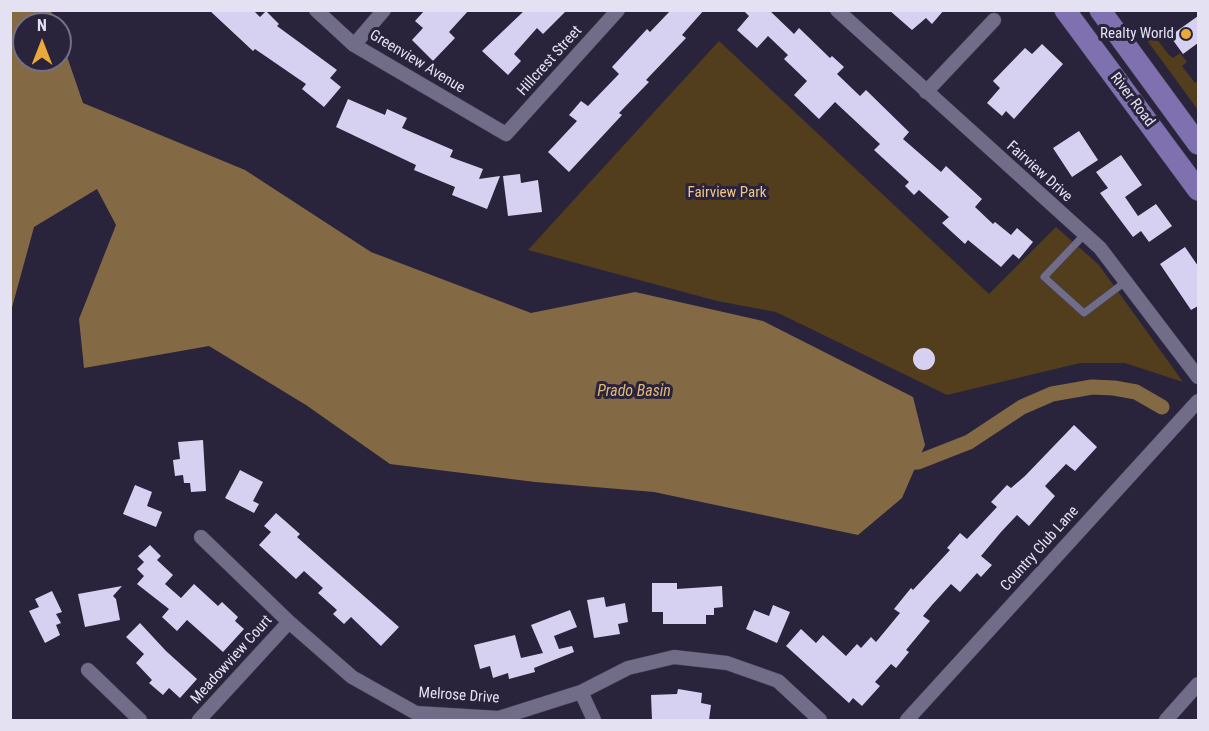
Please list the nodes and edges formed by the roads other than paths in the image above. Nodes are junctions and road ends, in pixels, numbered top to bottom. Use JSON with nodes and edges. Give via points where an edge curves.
{"nodes":[{"id":1,"x":316,"y":10,"type":"edge"},
{"id":2,"x":384,"y":10,"type":"edge"},
{"id":3,"x":618,"y":10,"type":"edge"},
{"id":4,"x":837,"y":10,"type":"edge"},
{"id":5,"x":1065,"y":10,"type":"edge"},
{"id":6,"x":1100,"y":10,"type":"edge"},
{"id":7,"x":994,"y":20,"type":"dead end"},
{"id":8,"x":354,"y":45,"type":"junction"},
{"id":9,"x":926,"y":92,"type":"junction"},
{"id":10,"x":506,"y":134,"type":"joint"},
{"id":11,"x":1198,"y":144,"type":"edge"},
{"id":12,"x":1198,"y":190,"type":"edge"},
{"id":13,"x":1084,"y":234,"type":"junction"},
{"id":14,"x":1125,"y":282,"type":"junction"},
{"id":15,"x":1198,"y":377,"type":"edge"},
{"id":16,"x":1198,"y":401,"type":"edge"},
{"id":17,"x":201,"y":537,"type":"dead end"},
{"id":18,"x":289,"y":622,"type":"junction"},
{"id":19,"x":88,"y":670,"type":"dead end"},
{"id":20,"x":1198,"y":684,"type":"edge"},
{"id":21,"x":581,"y":692,"type":"junction"},
{"id":22,"x":414,"y":717,"type":"edge"},
{"id":23,"x":140,"y":720,"type":"edge"},
{"id":24,"x":200,"y":720,"type":"edge"},
{"id":25,"x":594,"y":720,"type":"edge"},
{"id":26,"x":820,"y":720,"type":"edge"},
{"id":27,"x":907,"y":720,"type":"edge"},
{"id":28,"x":1166,"y":720,"type":"edge"}],
"edges":[{"from":1,"to":8,"type":"street","name":"Greenview Avenue"},
{"from":2,"to":8,"type":"street"},
{"from":3,"to":10,"type":"street","name":"Hillcrest Street"},
{"from":4,"to":9,"type":"street","name":"Fairview Drive"},
{"from":5,"to":12,"type":"main road","name":"River Road"},
{"from":6,"to":11,"type":"main road","name":"River Road"},
{"from":7,"to":9,"type":"street"},
{"from":8,"to":10,"type":"street","name":"Greenview Avenue"},
{"from":9,"to":13,"type":"street","name":"Fairview Drive"},
{"from":13,"to":14,"type":"street","name":"Fairview Drive","via":[[1100,248]]},
{"from":13,"to":14,"type":"lane","via":[[1044,277],[1084,313]]},
{"from":14,"to":15,"type":"street","name":"Fairview Drive"},
{"from":16,"to":27,"type":"street","name":"Country Club Lane"},
{"from":17,"to":18,"type":"street","name":"Melrose Drive"},
{"from":18,"to":22,"type":"street","name":"Melrose Drive","via":[[352,677]]},
{"from":18,"to":24,"type":"street","name":"Meadowview Court"},
{"from":19,"to":23,"type":"street"},
{"from":20,"to":28,"type":"street"},
{"from":21,"to":22,"type":"street","name":"Melrose Drive","via":[[499,718]]},
{"from":21,"to":25,"type":"street"},
{"from":21,"to":26,"type":"street","name":"Melrose Drive","via":[[628,668],[674,657],[727,663],[778,681]]}]}
